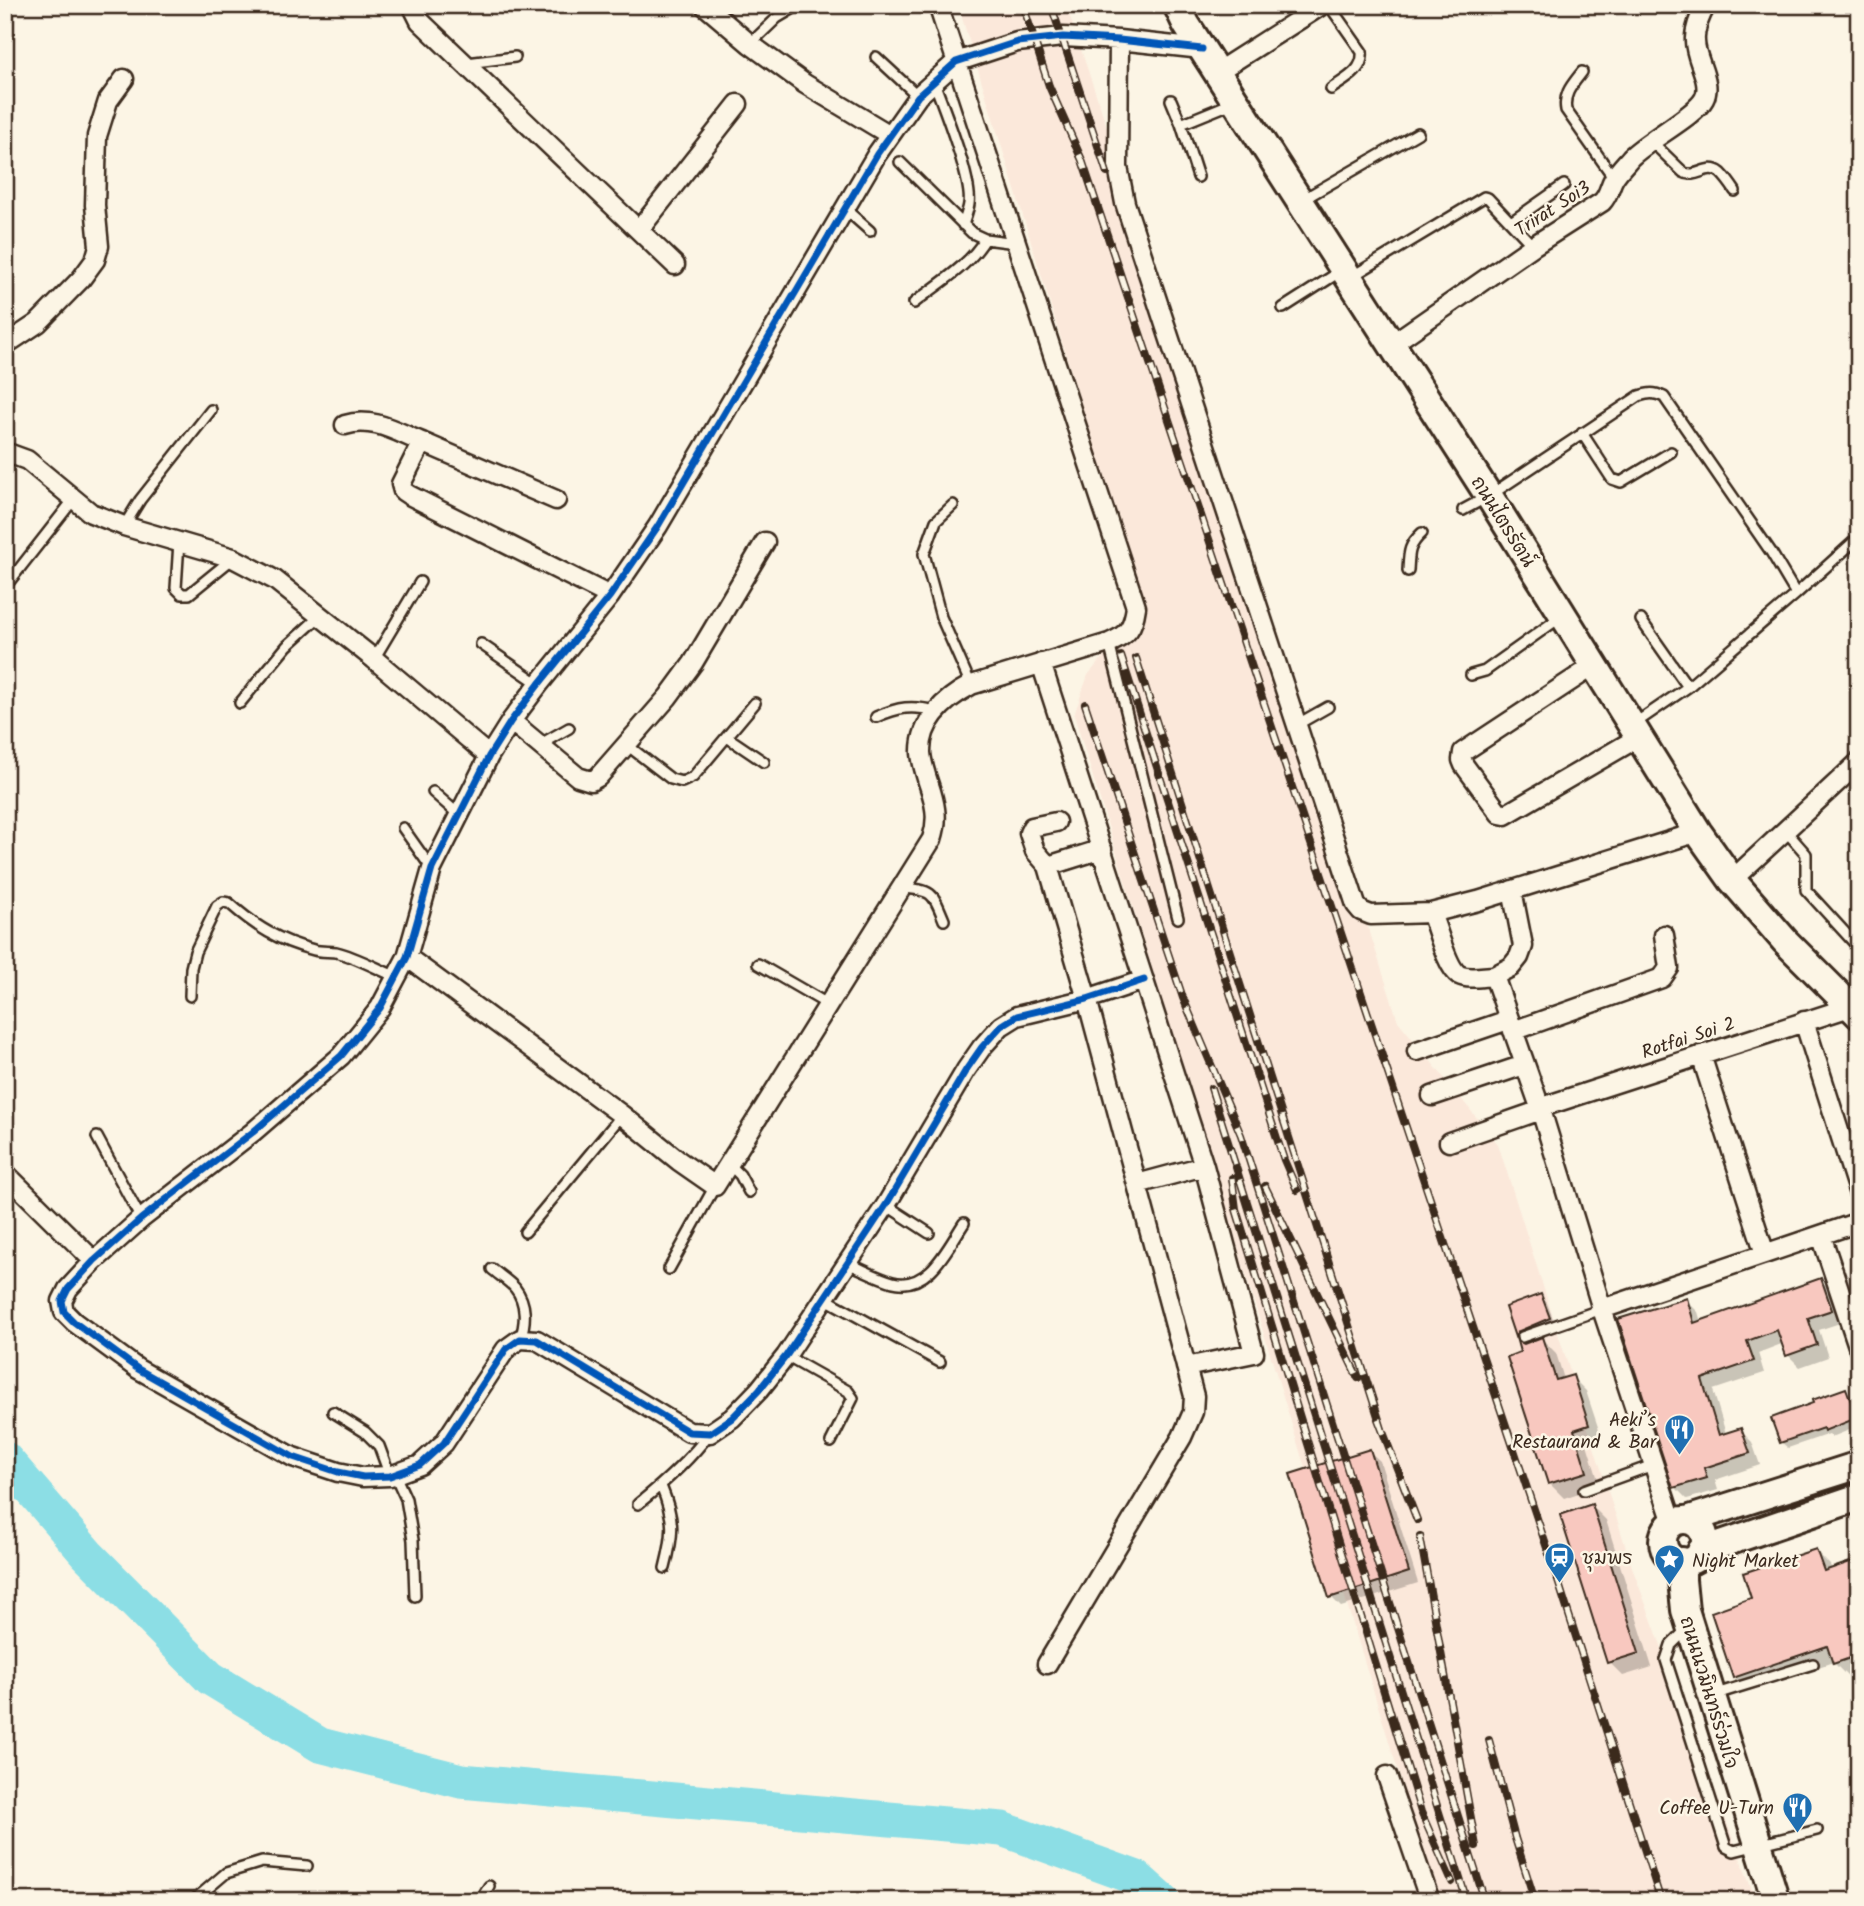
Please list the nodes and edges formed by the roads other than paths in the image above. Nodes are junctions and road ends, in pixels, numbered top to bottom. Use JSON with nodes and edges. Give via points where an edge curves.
{"nodes":[{"id":1,"x":412,"y":5,"type":"edge"},
{"id":2,"x":704,"y":5,"type":"edge"},
{"id":3,"x":799,"y":5,"type":"edge"},
{"id":4,"x":938,"y":5,"type":"edge"},
{"id":5,"x":1322,"y":5,"type":"edge"},
{"id":6,"x":1329,"y":5,"type":"edge"},
{"id":7,"x":1706,"y":5,"type":"edge"},
{"id":8,"x":1181,"y":15,"type":"edge"},
{"id":9,"x":1119,"y":40,"type":"junction"},
{"id":10,"x":750,"y":44,"type":"junction"},
{"id":11,"x":1202,"y":49,"type":"junction"},
{"id":12,"x":515,"y":57,"type":"dead end"},
{"id":13,"x":876,"y":57,"type":"dead end"},
{"id":14,"x":956,"y":62,"type":"junction"},
{"id":15,"x":465,"y":63,"type":"junction"},
{"id":16,"x":1217,"y":72,"type":"junction"},
{"id":17,"x":1582,"y":72,"type":"dead end"},
{"id":18,"x":124,"y":79,"type":"dead end"},
{"id":19,"x":934,"y":82,"type":"junction"},
{"id":20,"x":1331,"y":89,"type":"dead end"},
{"id":21,"x":918,"y":96,"type":"junction"},
{"id":22,"x":1171,"y":100,"type":"dead end"},
{"id":23,"x":1236,"y":102,"type":"junction"},
{"id":24,"x":737,"y":104,"type":"dead end"},
{"id":25,"x":1181,"y":124,"type":"junction"},
{"id":26,"x":1418,"y":133,"type":"dead end"},
{"id":27,"x":890,"y":135,"type":"junction"},
{"id":28,"x":1650,"y":140,"type":"junction"},
{"id":29,"x":900,"y":162,"type":"dead end"},
{"id":30,"x":1198,"y":177,"type":"dead end"},
{"id":31,"x":1614,"y":178,"type":"junction"},
{"id":32,"x":1564,"y":186,"type":"dead end"},
{"id":33,"x":1735,"y":191,"type":"dead end"},
{"id":34,"x":1300,"y":201,"type":"junction"},
{"id":35,"x":844,"y":208,"type":"junction"},
{"id":36,"x":1511,"y":222,"type":"junction"},
{"id":37,"x":963,"y":225,"type":"junction"},
{"id":38,"x":639,"y":230,"type":"junction"},
{"id":39,"x":870,"y":231,"type":"dead end"},
{"id":40,"x":985,"y":239,"type":"junction"},
{"id":41,"x":1016,"y":243,"type":"junction"},
{"id":42,"x":1533,"y":246,"type":"junction"},
{"id":43,"x":675,"y":265,"type":"dead end"},
{"id":44,"x":1347,"y":274,"type":"junction"},
{"id":45,"x":914,"y":303,"type":"dead end"},
{"id":46,"x":1283,"y":308,"type":"dead end"},
{"id":47,"x":1392,"y":344,"type":"junction"},
{"id":48,"x":5,"y":345,"type":"edge"},
{"id":49,"x":211,"y":410,"type":"dead end"},
{"id":50,"x":345,"y":425,"type":"dead end"},
{"id":51,"x":1582,"y":433,"type":"junction"},
{"id":52,"x":422,"y":442,"type":"junction"},
{"id":53,"x":5,"y":452,"type":"edge"},
{"id":54,"x":1671,"y":452,"type":"dead end"},
{"id":55,"x":1489,"y":496,"type":"junction"},
{"id":56,"x":74,"y":499,"type":"junction"},
{"id":57,"x":556,"y":500,"type":"dead end"},
{"id":58,"x":953,"y":505,"type":"dead end"},
{"id":59,"x":1463,"y":510,"type":"dead end"},
{"id":60,"x":124,"y":526,"type":"junction"},
{"id":61,"x":1422,"y":533,"type":"dead end"},
{"id":62,"x":1859,"y":537,"type":"edge"},
{"id":63,"x":179,"y":542,"type":"junction"},
{"id":64,"x":765,"y":542,"type":"dead end"},
{"id":65,"x":233,"y":558,"type":"junction"},
{"id":66,"x":1408,"y":571,"type":"dead end"},
{"id":67,"x":420,"y":582,"type":"dead end"},
{"id":68,"x":5,"y":587,"type":"edge"},
{"id":69,"x":1796,"y":594,"type":"junction"},
{"id":70,"x":610,"y":596,"type":"junction"},
{"id":71,"x":320,"y":615,"type":"junction"},
{"id":72,"x":1564,"y":615,"type":"junction"},
{"id":73,"x":1641,"y":620,"type":"dead end"},
{"id":74,"x":1109,"y":643,"type":"junction"},
{"id":75,"x":481,"y":644,"type":"dead end"},
{"id":76,"x":374,"y":659,"type":"junction"},
{"id":77,"x":1041,"y":663,"type":"junction"},
{"id":78,"x":1595,"y":665,"type":"junction"},
{"id":79,"x":1471,"y":675,"type":"dead end"},
{"id":80,"x":539,"y":684,"type":"junction"},
{"id":81,"x":971,"y":685,"type":"junction"},
{"id":82,"x":1688,"y":687,"type":"junction"},
{"id":83,"x":240,"y":703,"type":"dead end"},
{"id":84,"x":755,"y":703,"type":"dead end"},
{"id":85,"x":1328,"y":707,"type":"dead end"},
{"id":86,"x":936,"y":711,"type":"junction"},
{"id":87,"x":876,"y":717,"type":"dead end"},
{"id":88,"x":511,"y":721,"type":"junction"},
{"id":89,"x":1298,"y":724,"type":"junction"},
{"id":90,"x":569,"y":728,"type":"dead end"},
{"id":91,"x":1635,"y":731,"type":"junction"},
{"id":92,"x":727,"y":737,"type":"junction"},
{"id":93,"x":539,"y":745,"type":"junction"},
{"id":94,"x":627,"y":745,"type":"junction"},
{"id":95,"x":489,"y":756,"type":"junction"},
{"id":96,"x":764,"y":762,"type":"dead end"},
{"id":97,"x":1859,"y":762,"type":"edge"},
{"id":98,"x":433,"y":792,"type":"dead end"},
{"id":99,"x":458,"y":814,"type":"junction"},
{"id":100,"x":1056,"y":821,"type":"dead end"},
{"id":101,"x":403,"y":828,"type":"dead end"},
{"id":102,"x":1785,"y":831,"type":"junction"},
{"id":103,"x":1698,"y":832,"type":"junction"},
{"id":104,"x":1102,"y":849,"type":"junction"},
{"id":105,"x":1048,"y":866,"type":"junction"},
{"id":106,"x":432,"y":869,"type":"junction"},
{"id":107,"x":1732,"y":880,"type":"junction"},
{"id":108,"x":902,"y":888,"type":"junction"},
{"id":109,"x":1512,"y":890,"type":"junction"},
{"id":110,"x":1432,"y":913,"type":"junction"},
{"id":111,"x":1178,"y":918,"type":"dead end"},
{"id":112,"x":944,"y":920,"type":"dead end"},
{"id":113,"x":1664,"y":935,"type":"dead end"},
{"id":114,"x":1859,"y":948,"type":"edge"},
{"id":115,"x":407,"y":957,"type":"junction"},
{"id":116,"x":758,"y":964,"type":"dead end"},
{"id":117,"x":1494,"y":976,"type":"junction"},
{"id":118,"x":397,"y":978,"type":"junction"},
{"id":119,"x":1144,"y":980,"type":"junction"},
{"id":120,"x":191,"y":996,"type":"dead end"},
{"id":121,"x":1087,"y":999,"type":"junction"},
{"id":122,"x":829,"y":1005,"type":"junction"},
{"id":123,"x":1854,"y":1011,"type":"edge"},
{"id":124,"x":1804,"y":1021,"type":"junction"},
{"id":125,"x":1510,"y":1026,"type":"junction"},
{"id":126,"x":1417,"y":1051,"type":"dead end"},
{"id":127,"x":1702,"y":1055,"type":"junction"},
{"id":128,"x":1524,"y":1065,"type":"junction"},
{"id":129,"x":1432,"y":1096,"type":"dead end"},
{"id":130,"x":1540,"y":1109,"type":"junction"},
{"id":131,"x":622,"y":1115,"type":"junction"},
{"id":132,"x":97,"y":1137,"type":"dead end"},
{"id":133,"x":1449,"y":1142,"type":"dead end"},
{"id":134,"x":729,"y":1164,"type":"junction"},
{"id":135,"x":1205,"y":1166,"type":"junction"},
{"id":136,"x":5,"y":1173,"type":"edge"},
{"id":137,"x":1137,"y":1184,"type":"junction"},
{"id":138,"x":715,"y":1186,"type":"junction"},
{"id":139,"x":749,"y":1192,"type":"dead end"},
{"id":140,"x":1859,"y":1194,"type":"edge"},
{"id":141,"x":886,"y":1205,"type":"junction"},
{"id":142,"x":141,"y":1219,"type":"junction"},
{"id":143,"x":1859,"y":1222,"type":"edge"},
{"id":144,"x":964,"y":1223,"type":"dead end"},
{"id":145,"x":525,"y":1232,"type":"dead end"},
{"id":146,"x":929,"y":1233,"type":"dead end"},
{"id":147,"x":1821,"y":1235,"type":"junction"},
{"id":148,"x":1765,"y":1254,"type":"junction"},
{"id":149,"x":93,"y":1261,"type":"junction"},
{"id":150,"x":847,"y":1263,"type":"junction"},
{"id":151,"x":492,"y":1269,"type":"dead end"},
{"id":152,"x":669,"y":1269,"type":"dead end"},
{"id":153,"x":824,"y":1298,"type":"junction"},
{"id":154,"x":1602,"y":1309,"type":"junction"},
{"id":155,"x":1522,"y":1337,"type":"dead end"},
{"id":156,"x":520,"y":1339,"type":"junction"},
{"id":157,"x":1859,"y":1349,"type":"edge"},
{"id":158,"x":786,"y":1356,"type":"junction"},
{"id":159,"x":940,"y":1362,"type":"dead end"},
{"id":160,"x":1186,"y":1367,"type":"junction"},
{"id":161,"x":333,"y":1412,"type":"dead end"},
{"id":162,"x":710,"y":1433,"type":"junction"},
{"id":163,"x":831,"y":1442,"type":"dead end"},
{"id":164,"x":1653,"y":1465,"type":"junction"},
{"id":165,"x":1859,"y":1465,"type":"edge"},
{"id":166,"x":392,"y":1475,"type":"junction"},
{"id":167,"x":661,"y":1486,"type":"junction"},
{"id":168,"x":1584,"y":1490,"type":"dead end"},
{"id":169,"x":1859,"y":1497,"type":"edge"},
{"id":170,"x":638,"y":1504,"type":"dead end"},
{"id":171,"x":1680,"y":1521,"type":"junction"},
{"id":172,"x":1692,"y":1556,"type":"junction"},
{"id":173,"x":665,"y":1568,"type":"dead end"},
{"id":174,"x":415,"y":1596,"type":"dead end"},
{"id":175,"x":1690,"y":1627,"type":"junction"},
{"id":176,"x":1047,"y":1664,"type":"dead end"},
{"id":177,"x":1813,"y":1664,"type":"dead end"},
{"id":178,"x":1710,"y":1695,"type":"junction"},
{"id":179,"x":1387,"y":1776,"type":"dead end"},
{"id":180,"x":1817,"y":1830,"type":"dead end"},
{"id":181,"x":1759,"y":1846,"type":"junction"},
{"id":182,"x":307,"y":1866,"type":"dead end"},
{"id":183,"x":489,"y":1886,"type":"dead end"},
{"id":184,"x":192,"y":1901,"type":"edge"},
{"id":185,"x":480,"y":1901,"type":"edge"},
{"id":186,"x":1430,"y":1901,"type":"edge"},
{"id":187,"x":1776,"y":1901,"type":"edge"}],
"edges":[{"from":1,"to":15,"type":"street","via":[[420,21]]},
{"from":2,"to":10,"type":"street"},
{"from":3,"to":10,"type":"lane","via":[[777,18]]},
{"from":4,"to":14,"type":"street"},
{"from":5,"to":16,"type":"street"},
{"from":6,"to":20,"type":"lane","via":[[1363,60],[1358,70]]},
{"from":7,"to":28,"type":"street","name":"Trirat Soi3","via":[[1694,38],[1707,85],[1704,99],[1694,111]]},
{"from":8,"to":11,"type":"main road","name":"ถนนไตรรัตน์"},
{"from":9,"to":11,"type":"street"},
{"from":9,"to":14,"type":"street","via":[[1063,37],[1017,42]]},
{"from":9,"to":89,"type":"street","via":[[1118,167],[1125,203]]},
{"from":10,"to":27,"type":"street","via":[[805,85]]},
{"from":11,"to":16,"type":"main road","name":"ถนนไตรรัตน์"},
{"from":12,"to":15,"type":"lane"},
{"from":13,"to":21,"type":"lane"},
{"from":14,"to":19,"type":"street"},
{"from":14,"to":41,"type":"street"},
{"from":15,"to":38,"type":"street"},
{"from":16,"to":23,"type":"main road","name":"ถนนไตรรัตน์"},
{"from":17,"to":31,"type":"lane","via":[[1567,91],[1566,110]]},
{"from":18,"to":48,"type":"street","via":[[108,101],[97,136],[99,246],[95,260],[38,323]]},
{"from":19,"to":21,"type":"street"},
{"from":19,"to":37,"type":"lane","via":[[966,178],[970,201]]},
{"from":21,"to":27,"type":"street"},
{"from":22,"to":25,"type":"lane"},
{"from":23,"to":25,"type":"lane"},
{"from":23,"to":34,"type":"main road","name":"ถนนไตรรัตน์"},
{"from":24,"to":38,"type":"street"},
{"from":25,"to":30,"type":"lane"},
{"from":26,"to":34,"type":"lane"},
{"from":27,"to":35,"type":"street"},
{"from":28,"to":31,"type":"street","name":"Trirat Soi3"},
{"from":28,"to":33,"type":"lane","via":[[1683,172],[1695,175],[1715,170]]},
{"from":29,"to":37,"type":"lane"},
{"from":31,"to":42,"type":"street","name":"Trirat Soi3","via":[[1602,202]]},
{"from":32,"to":36,"type":"lane"},
{"from":34,"to":44,"type":"main road","name":"ถนนไตรรัตน์"},
{"from":35,"to":39,"type":"lane"},
{"from":35,"to":70,"type":"street","via":[[658,526]]},
{"from":36,"to":42,"type":"lane"},
{"from":36,"to":44,"type":"lane","via":[[1484,197]]},
{"from":37,"to":40,"type":"lane"},
{"from":38,"to":43,"type":"street"},
{"from":40,"to":41,"type":"lane"},
{"from":40,"to":45,"type":"lane","via":[[967,261]]},
{"from":41,"to":74,"type":"street","via":[[1136,607],[1134,624]]},
{"from":42,"to":47,"type":"street","name":"Trirat Soi3"},
{"from":44,"to":46,"type":"lane"},
{"from":44,"to":47,"type":"main road","name":"ถนนไตรรัตน์"},
{"from":47,"to":55,"type":"main road","name":"ถนนไตรรัตน์"},
{"from":49,"to":60,"type":"lane"},
{"from":50,"to":52,"type":"street","via":[[370,422]]},
{"from":51,"to":54,"type":"lane","via":[[1612,480],[1621,482]]},
{"from":51,"to":55,"type":"lane"},
{"from":51,"to":69,"type":"lane","via":[[1639,396],[1656,393],[1664,397]]},
{"from":52,"to":57,"type":"street"},
{"from":52,"to":70,"type":"street","via":[[401,484],[403,491]]},
{"from":53,"to":56,"type":"street","via":[[27,460]]},
{"from":55,"to":59,"type":"lane"},
{"from":55,"to":72,"type":"main road","name":"ถนนไตรรัตน์"},
{"from":56,"to":60,"type":"street","via":[[92,513]]},
{"from":56,"to":68,"type":"lane"},
{"from":58,"to":81,"type":"lane","via":[[936,521],[924,554],[941,617]]},
{"from":60,"to":63,"type":"street"},
{"from":61,"to":66,"type":"lane","via":[[1409,550]]},
{"from":62,"to":69,"type":"lane"},
{"from":63,"to":65,"type":"street"},
{"from":63,"to":65,"type":"lane","via":[[176,588],[182,594],[189,594]]},
{"from":64,"to":94,"type":"street","via":[[693,663]]},
{"from":65,"to":71,"type":"street","via":[[275,580]]},
{"from":67,"to":76,"type":"lane"},
{"from":69,"to":82,"type":"lane"},
{"from":70,"to":80,"type":"street"},
{"from":71,"to":76,"type":"street"},
{"from":71,"to":83,"type":"lane","via":[[287,646]]},
{"from":72,"to":78,"type":"main road","name":"ถนนไตรรัตน์"},
{"from":72,"to":79,"type":"lane","via":[[1485,671]]},
{"from":73,"to":82,"type":"lane"},
{"from":74,"to":77,"type":"street"},
{"from":74,"to":111,"type":"lane"},
{"from":75,"to":80,"type":"lane"},
{"from":76,"to":95,"type":"street"},
{"from":77,"to":81,"type":"street"},
{"from":77,"to":104,"type":"street"},
{"from":78,"to":91,"type":"main road","name":"ถนนไตรรัตน์"},
{"from":78,"to":91,"type":"street","via":[[1463,752],[1464,765],[1505,816]]},
{"from":80,"to":88,"type":"street"},
{"from":81,"to":86,"type":"street"},
{"from":82,"to":91,"type":"lane"},
{"from":84,"to":92,"type":"lane"},
{"from":85,"to":89,"type":"lane"},
{"from":86,"to":87,"type":"lane","via":[[917,706]]},
{"from":86,"to":108,"type":"street","via":[[921,741],[921,756],[937,813],[936,828]]},
{"from":88,"to":93,"type":"street"},
{"from":88,"to":95,"type":"street"},
{"from":89,"to":110,"type":"street","via":[[1356,905],[1371,915]]},
{"from":90,"to":93,"type":"lane"},
{"from":91,"to":103,"type":"main road","name":"ถนนไตรรัตน์"},
{"from":92,"to":94,"type":"lane","via":[[693,777],[682,782],[671,779]]},
{"from":92,"to":96,"type":"lane"},
{"from":93,"to":94,"type":"street","via":[[578,777],[591,781]]},
{"from":95,"to":99,"type":"street"},
{"from":97,"to":102,"type":"street"},
{"from":98,"to":99,"type":"lane"},
{"from":99,"to":106,"type":"street"},
{"from":100,"to":105,"type":"street","via":[[1032,827],[1029,833],[1035,851]]},
{"from":101,"to":106,"type":"lane"},
{"from":102,"to":107,"type":"street"},
{"from":102,"to":114,"type":"lane","via":[[1806,854],[1805,890]]},
{"from":103,"to":107,"type":"main road","name":"ถนนไตรรัตน์"},
{"from":103,"to":109,"type":"street"},
{"from":104,"to":105,"type":"street"},
{"from":104,"to":119,"type":"street"},
{"from":105,"to":121,"type":"street"},
{"from":106,"to":115,"type":"street"},
{"from":107,"to":123,"type":"main road","name":"ถนนไตรรัตน์"},
{"from":108,"to":112,"type":"lane","via":[[927,892]]},
{"from":108,"to":122,"type":"street"},
{"from":109,"to":110,"type":"street"},
{"from":109,"to":117,"type":"street","via":[[1523,946],[1511,967]]},
{"from":110,"to":117,"type":"street","via":[[1452,968],[1469,977]]},
{"from":113,"to":125,"type":"street","via":[[1669,968],[1662,978]]},
{"from":115,"to":118,"type":"street"},
{"from":115,"to":131,"type":"street"},
{"from":116,"to":122,"type":"lane"},
{"from":117,"to":125,"type":"street"},
{"from":118,"to":120,"type":"lane","via":[[359,960],[289,943],[223,902],[195,952]]},
{"from":118,"to":142,"type":"street","via":[[380,1008],[341,1056]]},
{"from":119,"to":121,"type":"street"},
{"from":119,"to":135,"type":"street"},
{"from":121,"to":137,"type":"street"},
{"from":121,"to":141,"type":"street","via":[[1017,1016],[1001,1026],[966,1070]]},
{"from":122,"to":134,"type":"street"},
{"from":123,"to":124,"type":"street","name":"Rotfai Soi 2"},
{"from":124,"to":127,"type":"street","name":"Rotfai Soi 2"},
{"from":124,"to":140,"type":"street"},
{"from":125,"to":126,"type":"street"},
{"from":125,"to":128,"type":"street"},
{"from":127,"to":130,"type":"street","name":"Rotfai Soi 2"},
{"from":127,"to":148,"type":"street"},
{"from":128,"to":129,"type":"street"},
{"from":128,"to":130,"type":"street"},
{"from":130,"to":133,"type":"street","name":"Rotfai Soi 2"},
{"from":130,"to":154,"type":"street"},
{"from":131,"to":138,"type":"street"},
{"from":131,"to":145,"type":"lane"},
{"from":132,"to":142,"type":"lane"},
{"from":134,"to":138,"type":"street"},
{"from":134,"to":139,"type":"lane"},
{"from":135,"to":137,"type":"street"},
{"from":135,"to":160,"type":"street","via":[[1254,1353]]},
{"from":136,"to":149,"type":"street"},
{"from":137,"to":160,"type":"street"},
{"from":138,"to":152,"type":"lane"},
{"from":141,"to":146,"type":"lane"},
{"from":141,"to":150,"type":"street"},
{"from":142,"to":149,"type":"street"},
{"from":143,"to":147,"type":"street"},
{"from":144,"to":150,"type":"lane","via":[[926,1276],[909,1282],[894,1283]]},
{"from":147,"to":148,"type":"street"},
{"from":147,"to":157,"type":"street"},
{"from":148,"to":154,"type":"street"},
{"from":149,"to":166,"type":"street","via":[[68,1289],[62,1301],[64,1312],[138,1369],[293,1457],[363,1477]]},
{"from":150,"to":153,"type":"street"},
{"from":151,"to":156,"type":"lane","via":[[516,1288],[523,1305],[525,1326]]},
{"from":153,"to":158,"type":"street"},
{"from":153,"to":159,"type":"lane"},
{"from":154,"to":155,"type":"lane"},
{"from":154,"to":164,"type":"street"},
{"from":156,"to":162,"type":"street","via":[[537,1340],[689,1432]]},
{"from":156,"to":166,"type":"street","via":[[506,1349],[444,1443],[420,1465]]},
{"from":158,"to":162,"type":"street","via":[[760,1390]]},
{"from":158,"to":163,"type":"lane","via":[[853,1398]]},
{"from":160,"to":176,"type":"street","via":[[1194,1396],[1193,1412],[1182,1437]]},
{"from":161,"to":166,"type":"lane","via":[[379,1446]]},
{"from":162,"to":167,"type":"lane"},
{"from":164,"to":168,"type":"lane"},
{"from":164,"to":171,"type":"street"},
{"from":165,"to":171,"type":"main road"},
{"from":166,"to":174,"type":"lane","via":[[406,1499]]},
{"from":167,"to":170,"type":"lane"},
{"from":167,"to":173,"type":"lane","via":[[673,1527]]},
{"from":169,"to":172,"type":"main road"},
{"from":171,"to":172,"type":"main road","via":[[1699,1526],[1703,1532]]},
{"from":171,"to":172,"type":"main road","via":[[1665,1533],[1664,1547],[1672,1558]]},
{"from":172,"to":175,"type":"main road","name":"ถนนนวมินทร์ร่วมใจ","via":[[1682,1580]]},
{"from":175,"to":178,"type":"main road","name":"ถนนนวมินทร์ร่วมใจ"},
{"from":175,"to":181,"type":"lane","via":[[1671,1645],[1667,1660],[1726,1847],[1734,1851]]},
{"from":177,"to":178,"type":"lane"},
{"from":178,"to":181,"type":"main road","name":"ถนนนวมินทร์ร่วมใจ"},
{"from":179,"to":186,"type":"street"},
{"from":180,"to":181,"type":"lane"},
{"from":181,"to":187,"type":"main road","name":"ถนนนวมินทร์ร่วมใจ"},
{"from":182,"to":184,"type":"lane","via":[[262,1862],[226,1873]]},
{"from":183,"to":185,"type":"lane"}]}
